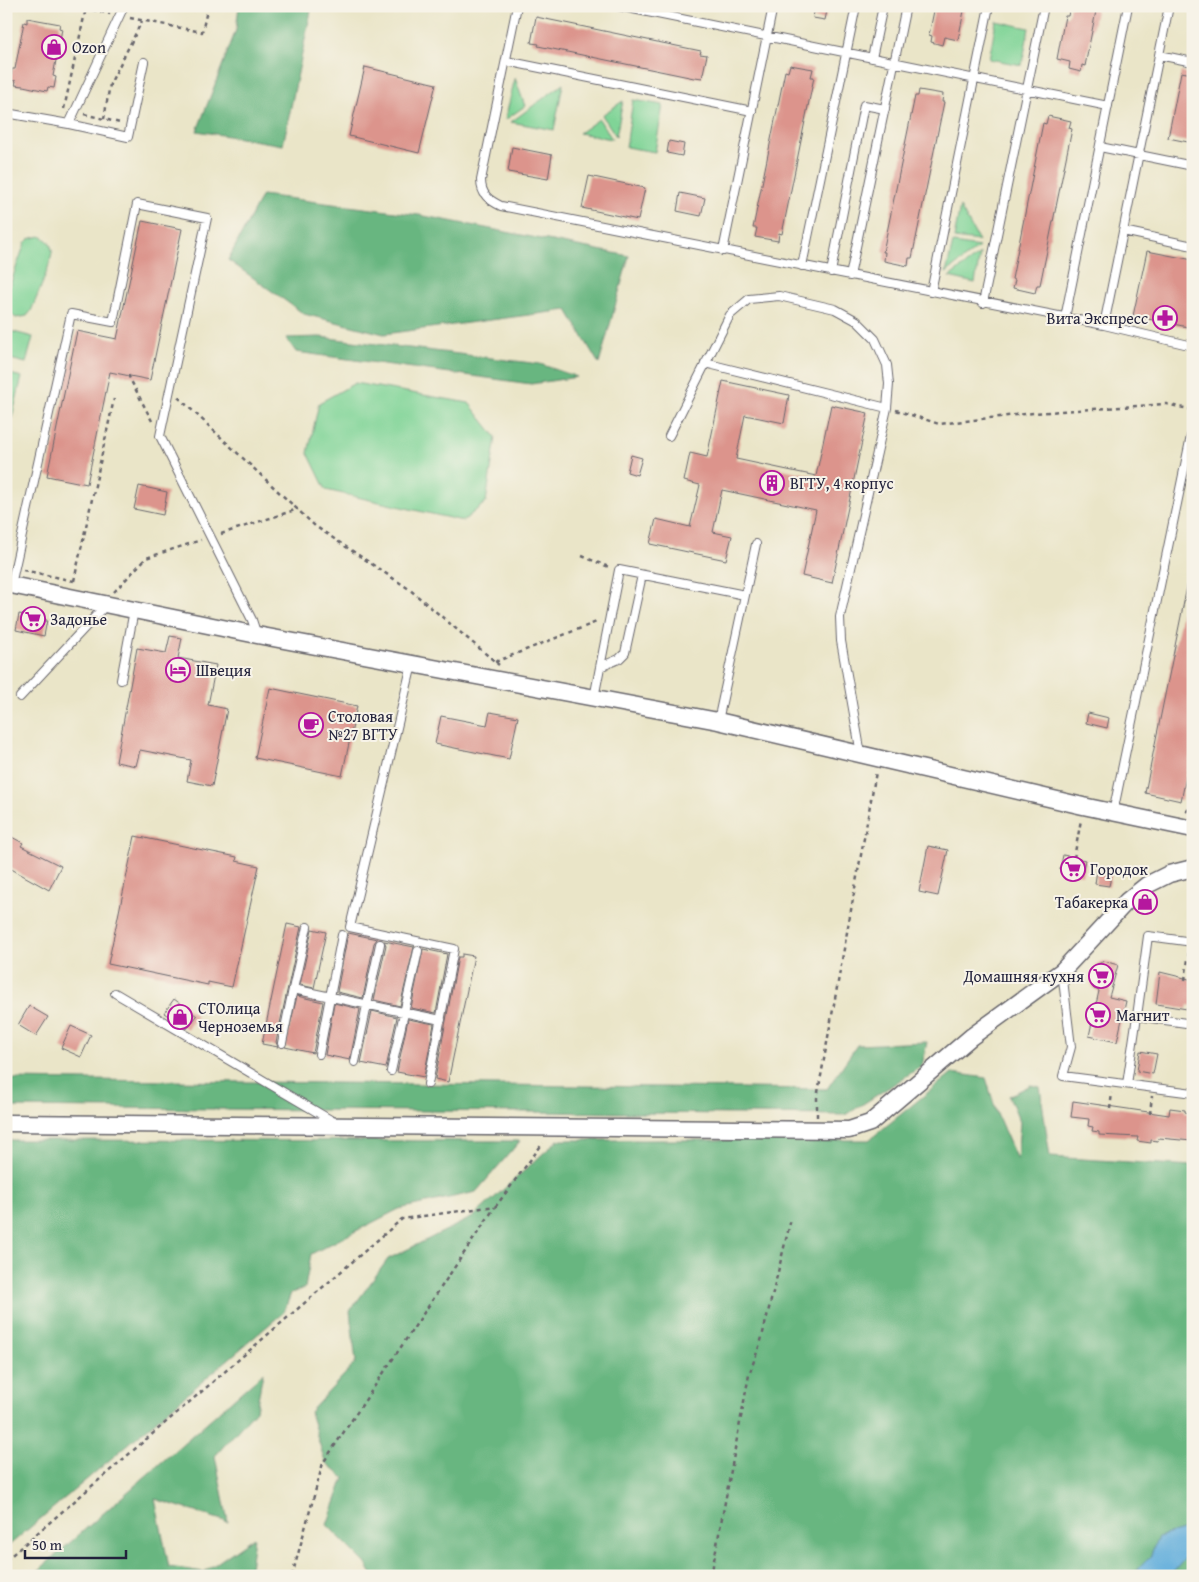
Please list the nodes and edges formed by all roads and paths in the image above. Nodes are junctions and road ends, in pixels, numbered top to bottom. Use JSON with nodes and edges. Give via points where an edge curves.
{"nodes":[{"id":1,"x":8,"y":6,"type":"edge"},
{"id":2,"x":77,"y":6,"type":"edge"},
{"id":3,"x":124,"y":6,"type":"edge"},
{"id":4,"x":208,"y":6,"type":"edge"},
{"id":5,"x":517,"y":6,"type":"edge"},
{"id":6,"x":618,"y":6,"type":"edge"},
{"id":7,"x":773,"y":6,"type":"edge"},
{"id":8,"x":856,"y":6,"type":"edge"},
{"id":9,"x":883,"y":6,"type":"edge"},
{"id":10,"x":906,"y":6,"type":"edge"},
{"id":11,"x":989,"y":6,"type":"edge"},
{"id":12,"x":1044,"y":6,"type":"edge"},
{"id":13,"x":1128,"y":6,"type":"edge"},
{"id":14,"x":1169,"y":6,"type":"edge"},
{"id":15,"x":86,"y":8,"type":"junction"},
{"id":16,"x":6,"y":12,"type":"edge"},
{"id":17,"x":120,"y":16,"type":"junction"},
{"id":18,"x":142,"y":20,"type":"junction"},
{"id":19,"x":767,"y":37,"type":"junction"},
{"id":20,"x":846,"y":53,"type":"junction"},
{"id":21,"x":1159,"y":55,"type":"junction"},
{"id":22,"x":872,"y":58,"type":"junction"},
{"id":23,"x":506,"y":61,"type":"junction"},
{"id":24,"x":144,"y":62,"type":"dead end"},
{"id":25,"x":1193,"y":62,"type":"edge"},
{"id":26,"x":894,"y":63,"type":"junction"},
{"id":27,"x":974,"y":79,"type":"junction"},
{"id":28,"x":1027,"y":90,"type":"junction"},
{"id":29,"x":1108,"y":106,"type":"junction"},
{"id":30,"x":63,"y":109,"type":"junction"},
{"id":31,"x":884,"y":109,"type":"junction"},
{"id":32,"x":752,"y":111,"type":"junction"},
{"id":33,"x":75,"y":112,"type":"junction"},
{"id":34,"x":6,"y":113,"type":"edge"},
{"id":35,"x":104,"y":119,"type":"junction"},
{"id":36,"x":69,"y":124,"type":"junction"},
{"id":37,"x":130,"y":125,"type":"junction"},
{"id":38,"x":1100,"y":147,"type":"junction"},
{"id":39,"x":1139,"y":155,"type":"junction"},
{"id":40,"x":1193,"y":166,"type":"edge"},
{"id":41,"x":1123,"y":232,"type":"junction"},
{"id":42,"x":1193,"y":246,"type":"edge"},
{"id":43,"x":723,"y":251,"type":"junction"},
{"id":44,"x":802,"y":266,"type":"junction"},
{"id":45,"x":831,"y":272,"type":"junction"},
{"id":46,"x":850,"y":276,"type":"junction"},
{"id":47,"x":931,"y":292,"type":"junction"},
{"id":48,"x":983,"y":303,"type":"junction"},
{"id":49,"x":1065,"y":318,"type":"junction"},
{"id":50,"x":1104,"y":325,"type":"junction"},
{"id":51,"x":1193,"y":346,"type":"edge"},
{"id":52,"x":705,"y":363,"type":"junction"},
{"id":53,"x":128,"y":375,"type":"dead end"},
{"id":54,"x":170,"y":389,"type":"junction"},
{"id":55,"x":114,"y":399,"type":"dead end"},
{"id":56,"x":887,"y":408,"type":"junction"},
{"id":57,"x":1193,"y":410,"type":"edge"},
{"id":58,"x":1193,"y":435,"type":"edge"},
{"id":59,"x":160,"y":436,"type":"junction"},
{"id":60,"x":668,"y":436,"type":"dead end"},
{"id":61,"x":298,"y":509,"type":"junction"},
{"id":62,"x":210,"y":536,"type":"junction"},
{"id":63,"x":756,"y":544,"type":"dead end"},
{"id":64,"x":582,"y":556,"type":"dead end"},
{"id":65,"x":619,"y":570,"type":"junction"},
{"id":66,"x":642,"y":575,"type":"junction"},
{"id":67,"x":9,"y":584,"type":"edge"},
{"id":68,"x":745,"y":596,"type":"junction"},
{"id":69,"x":71,"y":597,"type":"junction"},
{"id":70,"x":106,"y":604,"type":"junction"},
{"id":71,"x":134,"y":610,"type":"junction"},
{"id":72,"x":610,"y":616,"type":"junction"},
{"id":73,"x":257,"y":635,"type":"junction"},
{"id":74,"x":495,"y":662,"type":"junction"},
{"id":75,"x":412,"y":664,"type":"junction"},
{"id":76,"x":501,"y":666,"type":"dead end"},
{"id":77,"x":600,"y":667,"type":"junction"},
{"id":78,"x":121,"y":680,"type":"dead end"},
{"id":79,"x":20,"y":697,"type":"dead end"},
{"id":80,"x":594,"y":698,"type":"junction"},
{"id":81,"x":718,"y":721,"type":"junction"},
{"id":82,"x":861,"y":754,"type":"junction"},
{"id":83,"x":879,"y":759,"type":"junction"},
{"id":84,"x":1114,"y":813,"type":"junction"},
{"id":85,"x":1193,"y":830,"type":"edge"},
{"id":86,"x":1193,"y":868,"type":"edge"},
{"id":87,"x":307,"y":927,"type":"dead end"},
{"id":88,"x":342,"y":935,"type":"dead end"},
{"id":89,"x":1192,"y":942,"type":"edge"},
{"id":90,"x":380,"y":944,"type":"dead end"},
{"id":91,"x":418,"y":951,"type":"dead end"},
{"id":92,"x":1062,"y":971,"type":"junction"},
{"id":93,"x":1185,"y":980,"type":"dead end"},
{"id":94,"x":293,"y":989,"type":"junction"},
{"id":95,"x":115,"y":993,"type":"dead end"},
{"id":96,"x":329,"y":997,"type":"junction"},
{"id":97,"x":366,"y":1005,"type":"junction"},
{"id":98,"x":404,"y":1012,"type":"junction"},
{"id":99,"x":1136,"y":1016,"type":"junction"},
{"id":100,"x":441,"y":1020,"type":"junction"},
{"id":101,"x":1193,"y":1024,"type":"edge"},
{"id":102,"x":282,"y":1044,"type":"dead end"},
{"id":103,"x":319,"y":1054,"type":"dead end"},
{"id":104,"x":355,"y":1062,"type":"dead end"},
{"id":105,"x":391,"y":1071,"type":"dead end"},
{"id":106,"x":1114,"y":1082,"type":"junction"},
{"id":107,"x":428,"y":1084,"type":"dead end"},
{"id":108,"x":1127,"y":1084,"type":"junction"},
{"id":109,"x":1153,"y":1087,"type":"junction"},
{"id":110,"x":1193,"y":1093,"type":"edge"},
{"id":111,"x":1110,"y":1109,"type":"dead end"},
{"id":112,"x":1150,"y":1114,"type":"dead end"},
{"id":113,"x":6,"y":1123,"type":"edge"},
{"id":114,"x":342,"y":1126,"type":"junction"},
{"id":115,"x":553,"y":1129,"type":"junction"},
{"id":116,"x":817,"y":1130,"type":"junction"},
{"id":117,"x":496,"y":1206,"type":"junction"},
{"id":118,"x":791,"y":1219,"type":"dead end"},
{"id":119,"x":6,"y":1560,"type":"edge"},
{"id":120,"x":292,"y":1576,"type":"edge"},
{"id":121,"x":711,"y":1576,"type":"edge"}],
"edges":[{"from":1,"to":16,"type":"path"},
{"from":2,"to":15,"type":"path"},
{"from":3,"to":17,"type":"lane"},
{"from":4,"to":18,"type":"path","via":[[202,32]]},
{"from":5,"to":23,"type":"lane"},
{"from":6,"to":19,"type":"lane"},
{"from":7,"to":19,"type":"lane"},
{"from":8,"to":20,"type":"lane"},
{"from":9,"to":22,"type":"lane"},
{"from":10,"to":26,"type":"lane"},
{"from":11,"to":27,"type":"lane"},
{"from":12,"to":28,"type":"lane"},
{"from":13,"to":29,"type":"lane"},
{"from":14,"to":21,"type":"lane"},
{"from":15,"to":17,"type":"path"},
{"from":15,"to":30,"type":"path"},
{"from":17,"to":18,"type":"path"},
{"from":17,"to":33,"type":"lane"},
{"from":18,"to":35,"type":"path","via":[[110,84]]},
{"from":19,"to":20,"type":"lane"},
{"from":19,"to":32,"type":"lane"},
{"from":20,"to":22,"type":"lane"},
{"from":20,"to":44,"type":"lane"},
{"from":21,"to":25,"type":"lane"},
{"from":21,"to":39,"type":"lane"},
{"from":22,"to":26,"type":"lane"},
{"from":23,"to":32,"type":"lane"},
{"from":23,"to":43,"type":"lane","via":[[481,180],[481,190],[490,201],[501,206]]},
{"from":24,"to":37,"type":"lane"},
{"from":26,"to":27,"type":"lane"},
{"from":26,"to":31,"type":"lane"},
{"from":27,"to":28,"type":"lane"},
{"from":27,"to":47,"type":"lane"},
{"from":28,"to":29,"type":"lane"},
{"from":28,"to":48,"type":"lane"},
{"from":29,"to":38,"type":"lane"},
{"from":30,"to":33,"type":"path"},
{"from":30,"to":36,"type":"path"},
{"from":31,"to":45,"type":"lane","via":[[864,105]]},
{"from":31,"to":46,"type":"lane"},
{"from":32,"to":43,"type":"lane"},
{"from":33,"to":35,"type":"path"},
{"from":33,"to":36,"type":"lane"},
{"from":34,"to":36,"type":"lane"},
{"from":35,"to":37,"type":"path"},
{"from":36,"to":37,"type":"lane","via":[[128,137]]},
{"from":38,"to":39,"type":"lane"},
{"from":38,"to":49,"type":"lane"},
{"from":39,"to":40,"type":"lane"},
{"from":39,"to":41,"type":"lane"},
{"from":41,"to":42,"type":"lane"},
{"from":41,"to":50,"type":"lane"},
{"from":43,"to":44,"type":"lane"},
{"from":44,"to":45,"type":"lane"},
{"from":45,"to":46,"type":"lane"},
{"from":46,"to":47,"type":"lane"},
{"from":47,"to":48,"type":"lane"},
{"from":48,"to":49,"type":"lane"},
{"from":49,"to":50,"type":"lane"},
{"from":50,"to":51,"type":"lane"},
{"from":52,"to":56,"type":"lane"},
{"from":52,"to":56,"type":"lane","via":[[730,315],[749,299],[779,296],[835,309],[857,321],[875,339],[887,365]]},
{"from":52,"to":60,"type":"lane"},
{"from":53,"to":59,"type":"path"},
{"from":54,"to":59,"type":"lane"},
{"from":54,"to":61,"type":"path"},
{"from":54,"to":67,"type":"lane","via":[[207,218],[137,204],[113,322],[71,314]]},
{"from":55,"to":69,"type":"path"},
{"from":56,"to":57,"type":"path","via":[[939,424],[1033,413],[1166,404]]},
{"from":56,"to":82,"type":"lane","via":[[840,617],[841,641]]},
{"from":58,"to":84,"type":"lane"},
{"from":59,"to":62,"type":"lane"},
{"from":61,"to":62,"type":"path"},
{"from":61,"to":74,"type":"path","via":[[315,526],[409,589]]},
{"from":62,"to":70,"type":"path","via":[[146,558],[114,590]]},
{"from":62,"to":73,"type":"lane"},
{"from":63,"to":68,"type":"lane"},
{"from":64,"to":65,"type":"path"},
{"from":65,"to":66,"type":"lane"},
{"from":65,"to":72,"type":"lane"},
{"from":66,"to":68,"type":"lane"},
{"from":66,"to":77,"type":"lane","via":[[625,653],[619,660]]},
{"from":67,"to":69,"type":"street"},
{"from":68,"to":81,"type":"lane"},
{"from":69,"to":70,"type":"street"},
{"from":70,"to":71,"type":"street"},
{"from":70,"to":79,"type":"lane"},
{"from":71,"to":73,"type":"street"},
{"from":71,"to":78,"type":"lane"},
{"from":72,"to":74,"type":"path"},
{"from":72,"to":77,"type":"lane"},
{"from":73,"to":75,"type":"street"},
{"from":74,"to":76,"type":"path"},
{"from":75,"to":80,"type":"street"},
{"from":75,"to":100,"type":"lane","via":[[350,927],[454,949]]},
{"from":77,"to":80,"type":"lane"},
{"from":80,"to":81,"type":"street"},
{"from":81,"to":82,"type":"street"},
{"from":82,"to":83,"type":"street"},
{"from":83,"to":84,"type":"street"},
{"from":83,"to":116,"type":"path","via":[[817,1098]]},
{"from":84,"to":85,"type":"street"},
{"from":86,"to":92,"type":"street","via":[[1169,874],[1147,885],[1127,901]]},
{"from":87,"to":94,"type":"lane"},
{"from":88,"to":96,"type":"lane"},
{"from":89,"to":93,"type":"path"},
{"from":89,"to":99,"type":"lane","via":[[1148,936]]},
{"from":90,"to":97,"type":"lane"},
{"from":91,"to":98,"type":"lane"},
{"from":92,"to":106,"type":"lane","via":[[1070,1047],[1063,1076]]},
{"from":92,"to":116,"type":"street","via":[[971,1037],[870,1123],[849,1130]]},
{"from":94,"to":96,"type":"lane"},
{"from":94,"to":102,"type":"lane"},
{"from":95,"to":114,"type":"lane"},
{"from":96,"to":97,"type":"lane"},
{"from":96,"to":103,"type":"lane"},
{"from":97,"to":98,"type":"lane"},
{"from":97,"to":104,"type":"lane"},
{"from":98,"to":100,"type":"lane"},
{"from":98,"to":105,"type":"lane"},
{"from":99,"to":101,"type":"lane"},
{"from":99,"to":108,"type":"lane"},
{"from":100,"to":107,"type":"lane"},
{"from":106,"to":108,"type":"lane"},
{"from":106,"to":111,"type":"path"},
{"from":108,"to":109,"type":"lane"},
{"from":109,"to":110,"type":"lane"},
{"from":109,"to":112,"type":"path"},
{"from":113,"to":114,"type":"street"},
{"from":114,"to":115,"type":"street"},
{"from":115,"to":116,"type":"street"},
{"from":115,"to":117,"type":"path"},
{"from":117,"to":119,"type":"path","via":[[402,1219]]},
{"from":117,"to":120,"type":"path","via":[[323,1463]]},
{"from":118,"to":121,"type":"path","via":[[761,1341],[748,1375]]}]}
